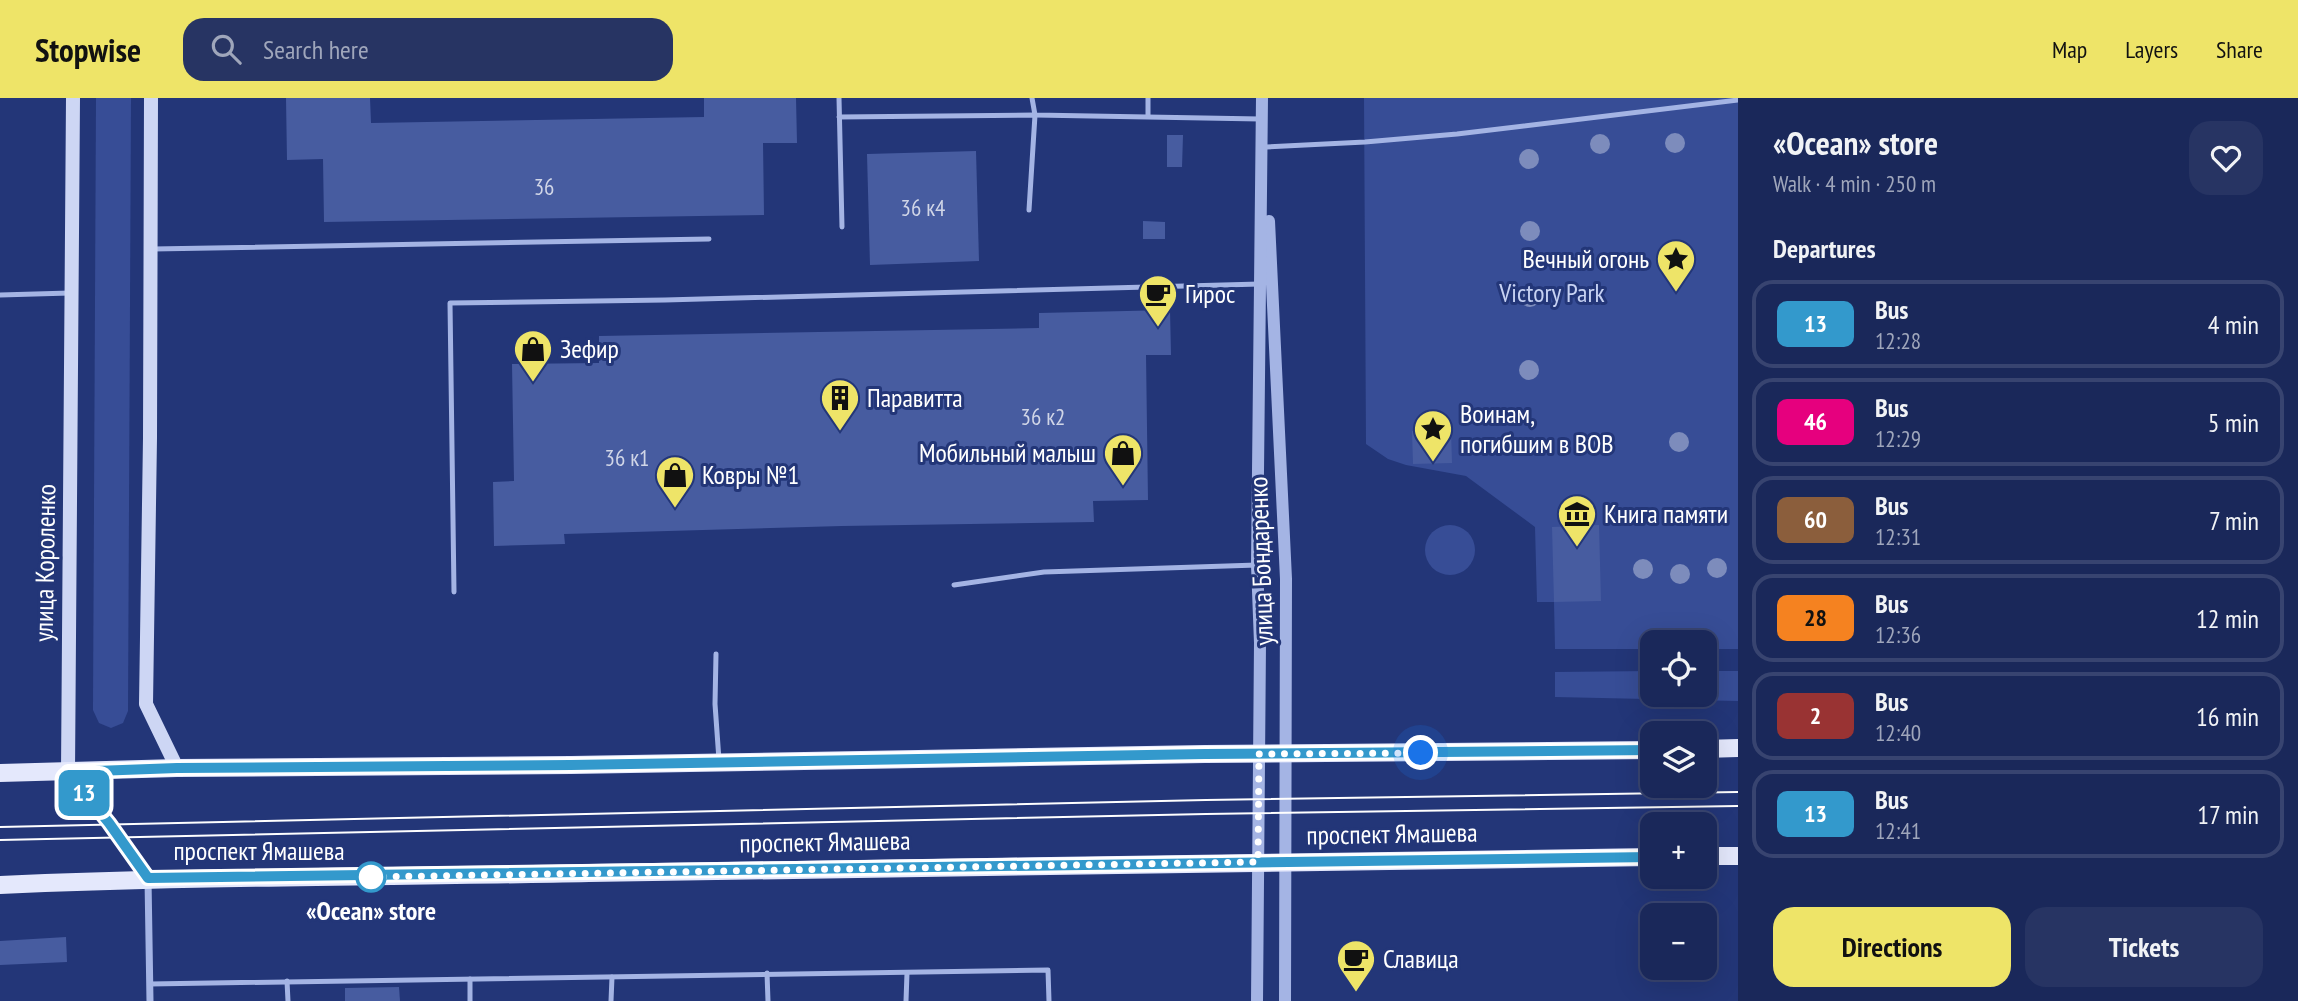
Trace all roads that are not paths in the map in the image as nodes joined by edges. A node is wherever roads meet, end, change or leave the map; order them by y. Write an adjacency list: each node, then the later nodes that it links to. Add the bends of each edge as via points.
1 (73, 98): 18 (main road, улица Короленко)
2 (151, 98): 16 (main road)
3 (839, 98): 10 (lane)
4 (1032, 98): 8 (lane)
5 (1148, 98): 9 (lane)
6 (1262, 98): 11 (street, улица Бондаренко)
7 (1738, 100): 12 (lane, via 1457,134)
8 (1035, 115): 9 (lane); 10 (lane); 13 (lane)
9 (1148, 116): 11 (lane)
10 (839, 117): 14 (lane)
11 (1262, 120): 12 (street, улица Бондаренко); 17 (street, улица Бондаренко)
12 (1266, 147): 28 (street, улица Бондаренко, via 1286,579)
13 (1029, 209)
14 (842, 227)
15 (709, 239): 16 (lane)
16 (150, 249): 30 (main road, via 146,704)
17 (1261, 284): 20 (street, улица Бондаренко); 22 (lane, via 450,303)
18 (72, 293): 19 (lane); 31 (main road, улица Короленко)
19 (0, 295)
20 (1257, 565): 21 (lane, via 1044,572); 27 (street, улица Бондаренко)
21 (954, 585)
22 (454, 592)
23 (716, 654): 29 (lane)
24 (1738, 748): 25 (main road)
25 (1717, 749)
26 (1640, 750): 28 (main road)
27 (1259, 754): 28 (main road); 29 (main road); 36 (street, улица Бондаренко)
28 (1287, 754): 37 (street, улица Бондаренко)
29 (719, 763): 30 (main road)
30 (177, 768): 31 (main road)
31 (68, 772): 32 (main road); 38 (main road)
32 (0, 773)
33 (1717, 856): 34 (main road)
34 (1738, 856)
35 (1640, 857): 37 (main road, проспект Ямашева)
36 (1258, 862): 37 (main road, проспект Ямашева); 38 (main road, проспект Ямашева); 53 (street, улица Бондаренко)
37 (1286, 862): 54 (street, улица Бондаренко)
38 (148, 878): 39 (main road, проспект Ямашева); 45 (street)
39 (0, 885)
40 (907, 972): 41 (lane); 51 (lane); 52 (lane, via 1048,970)
41 (767, 973): 42 (lane); 50 (lane)
42 (612, 977): 43 (lane); 49 (lane)
43 (470, 979): 44 (lane); 48 (lane)
44 (287, 981): 45 (lane); 47 (lane)
45 (150, 984): 46 (street)
46 (149, 1001)
47 (288, 1001)
48 (470, 1001)
49 (611, 1001)
50 (768, 1001)
51 (906, 1001)
52 (1049, 1001)
53 (1257, 1001)
54 (1286, 1001)

